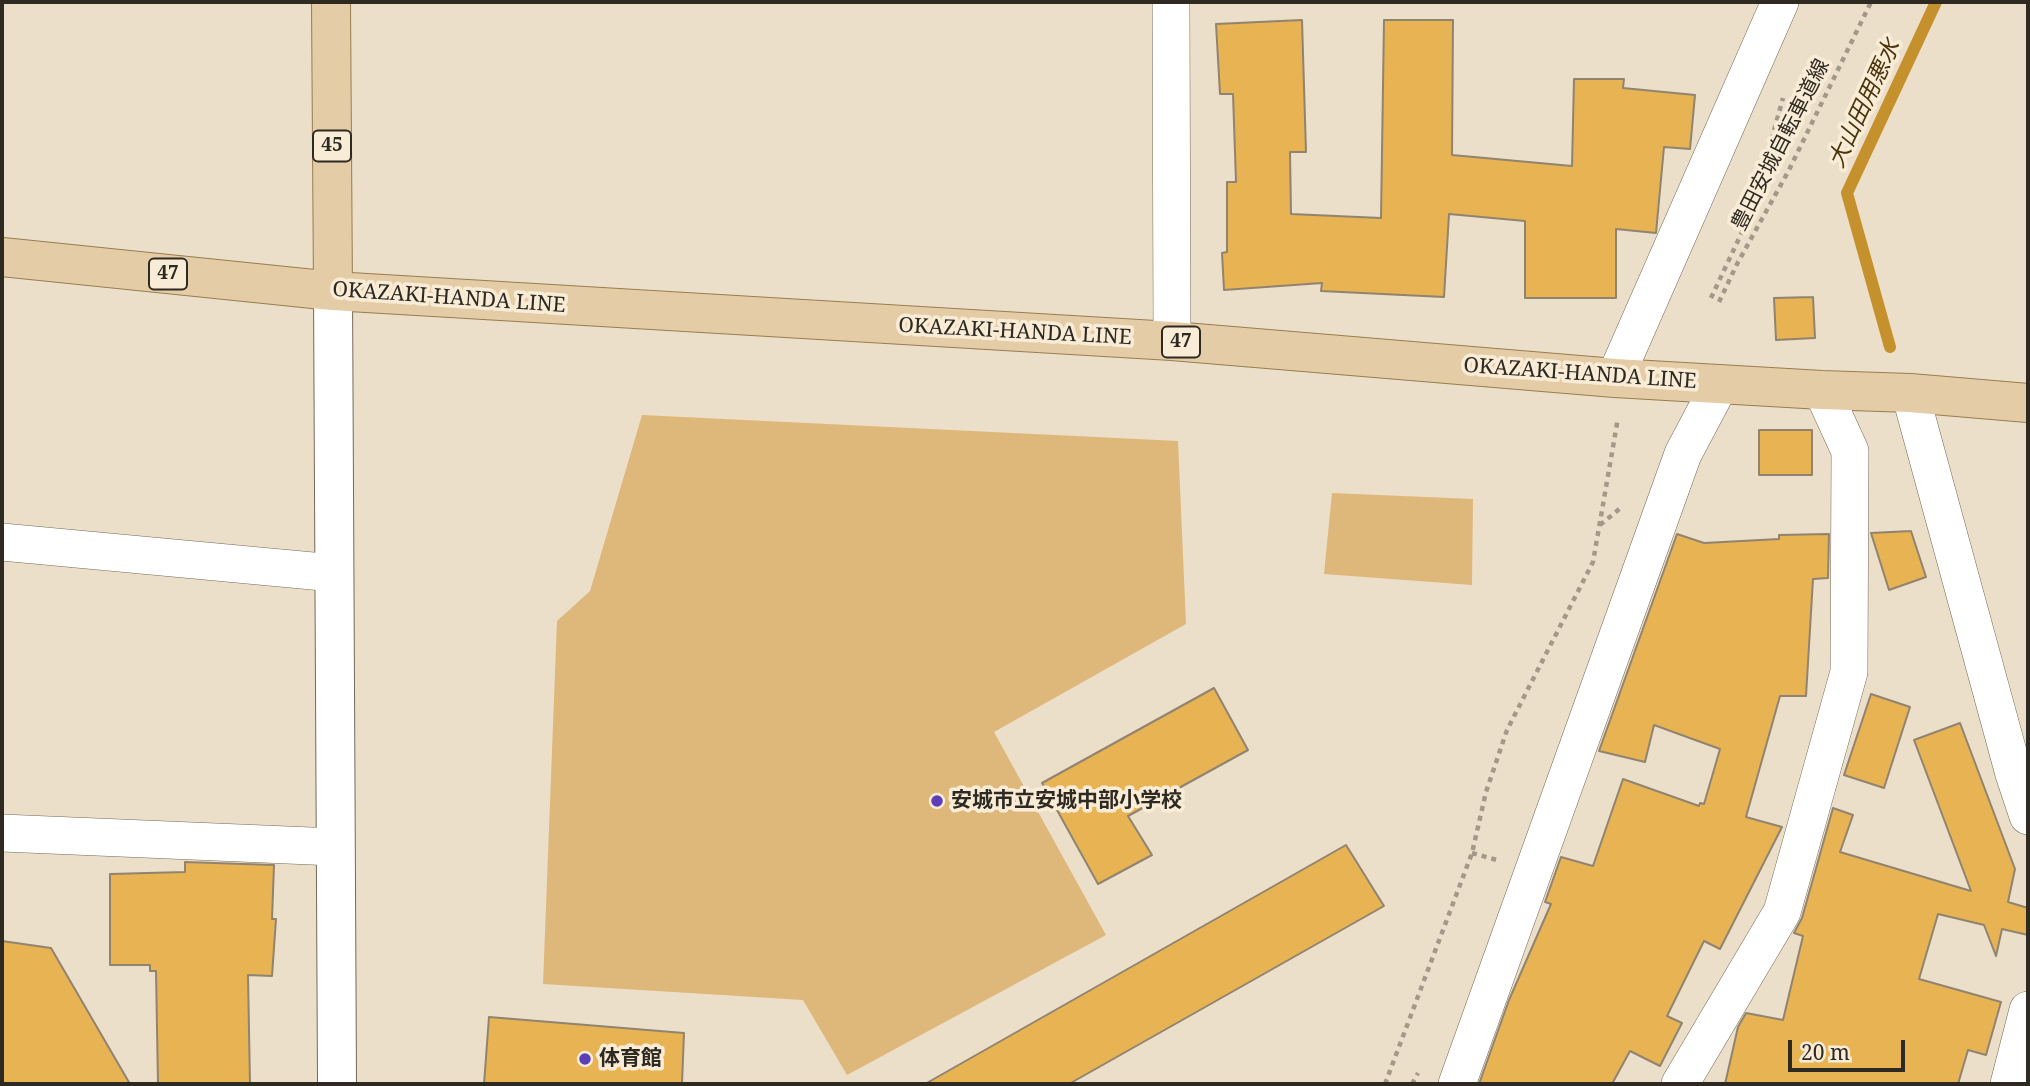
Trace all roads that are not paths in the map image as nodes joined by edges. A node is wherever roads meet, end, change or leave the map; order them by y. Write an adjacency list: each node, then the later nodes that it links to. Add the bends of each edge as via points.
1 (331, 2): 5 (main road, 45)
2 (1171, 2): 6 (street)
3 (1780, 2): 7 (street)
4 (2, 257): 5 (main road, OKAZAKI-HANDA LINE / 47)
5 (333, 291): 6 (main road, OKAZAKI-HANDA LINE / 47); 13 (street)
6 (1172, 341): 7 (main road, OKAZAKI-HANDA LINE / 47)
7 (1615, 378): 8 (main road, OKAZAKI-HANDA LINE / 47)
8 (1720, 384): 9 (main road, OKAZAKI-HANDA LINE / 47); 19 (street, via 1683,454)
9 (1822, 390): 10 (main road, OKAZAKI-HANDA LINE / 47); 20 (street, via 1850,451 1849,672 1782,912)
10 (1910, 393): 11 (main road, OKAZAKI-HANDA LINE / 47); 14 (street)
11 (2028, 403)
12 (2, 542): 13 (street)
13 (334, 573): 16 (street)
14 (2028, 816)
15 (2, 833): 16 (street)
16 (335, 847): 18 (street)
17 (2028, 1010): 21 (street)
18 (337, 1084)
19 (1457, 1084)
20 (1680, 1084)
21 (2009, 1084)

